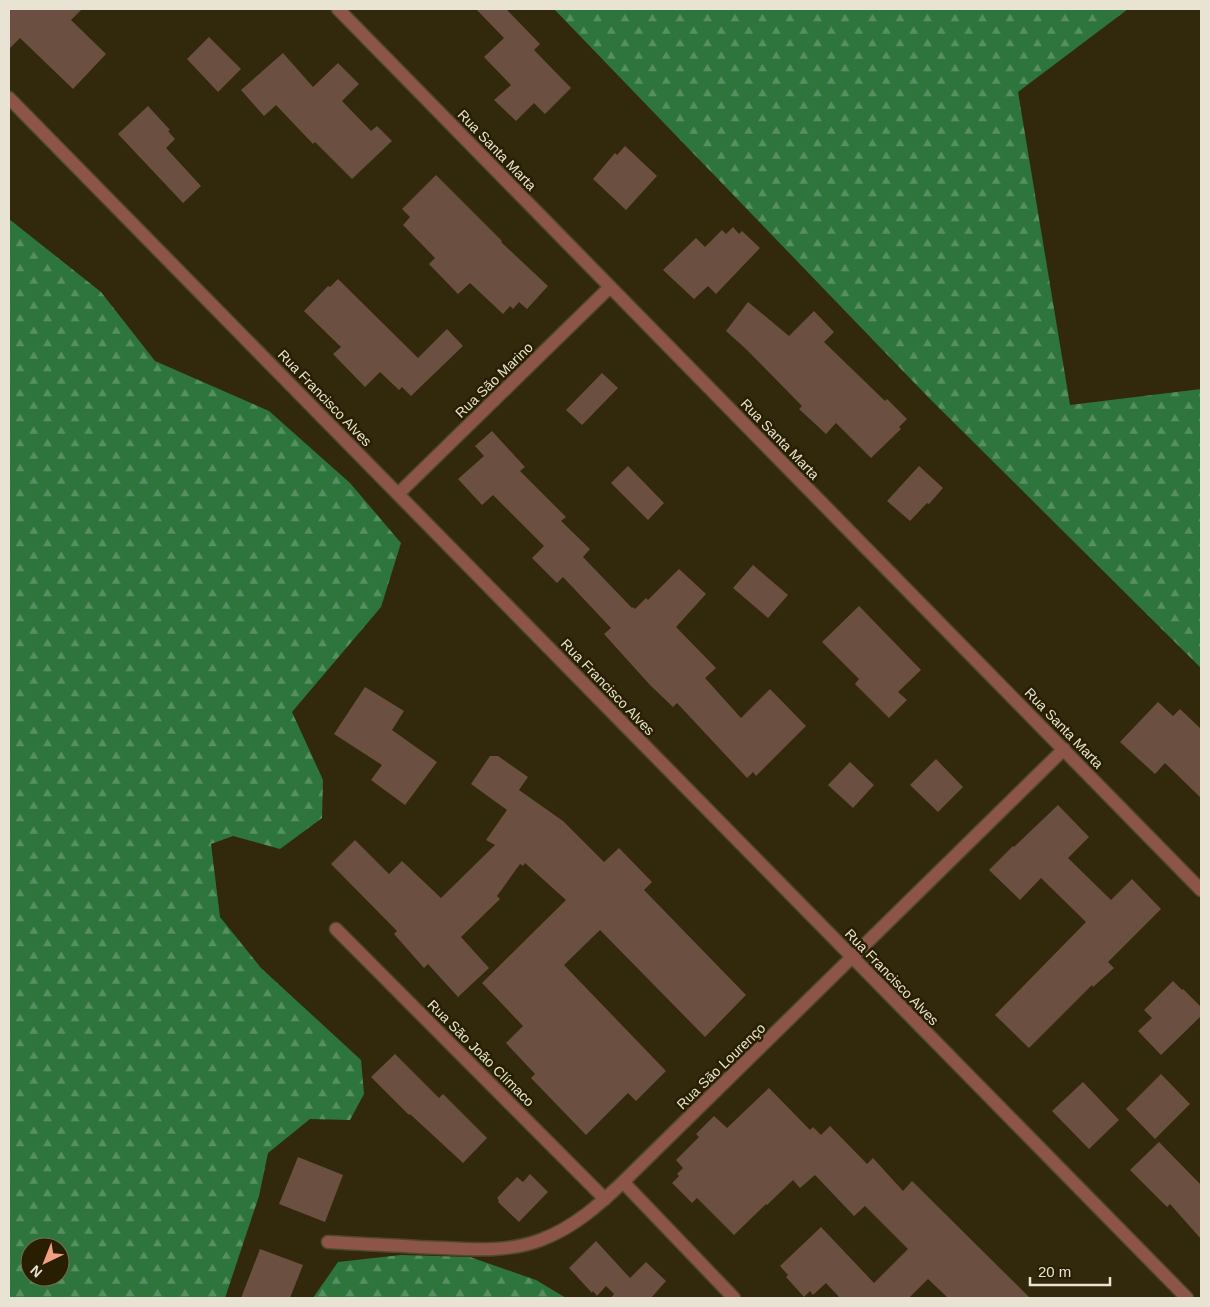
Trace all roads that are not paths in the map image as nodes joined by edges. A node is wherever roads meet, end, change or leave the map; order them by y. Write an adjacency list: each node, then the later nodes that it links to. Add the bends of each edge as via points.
1 (338, 9): 3 (street, Rua Santa Marta)
2 (9, 98): 4 (street, Rua Francisco Alves)
3 (610, 287): 4 (street, Rua São Marino); 5 (street, Rua Santa Marta)
4 (398, 494): 8 (street, Rua Francisco Alves)
5 (1064, 750): 6 (street, Rua Santa Marta); 8 (street, Rua São Lourenço)
6 (1201, 890)
7 (336, 929): 10 (street, Rua São João Clímaco)
8 (853, 958): 9 (street, Rua São Lourenço); 13 (street, Rua Francisco Alves)
9 (623, 1182): 10 (street, Rua São Lourenço); 12 (street)
10 (605, 1199): 11 (street, Rua São Lourenço, via 562,1231 520,1245 456,1250)
11 (328, 1242)
12 (734, 1298)
13 (1186, 1298)

